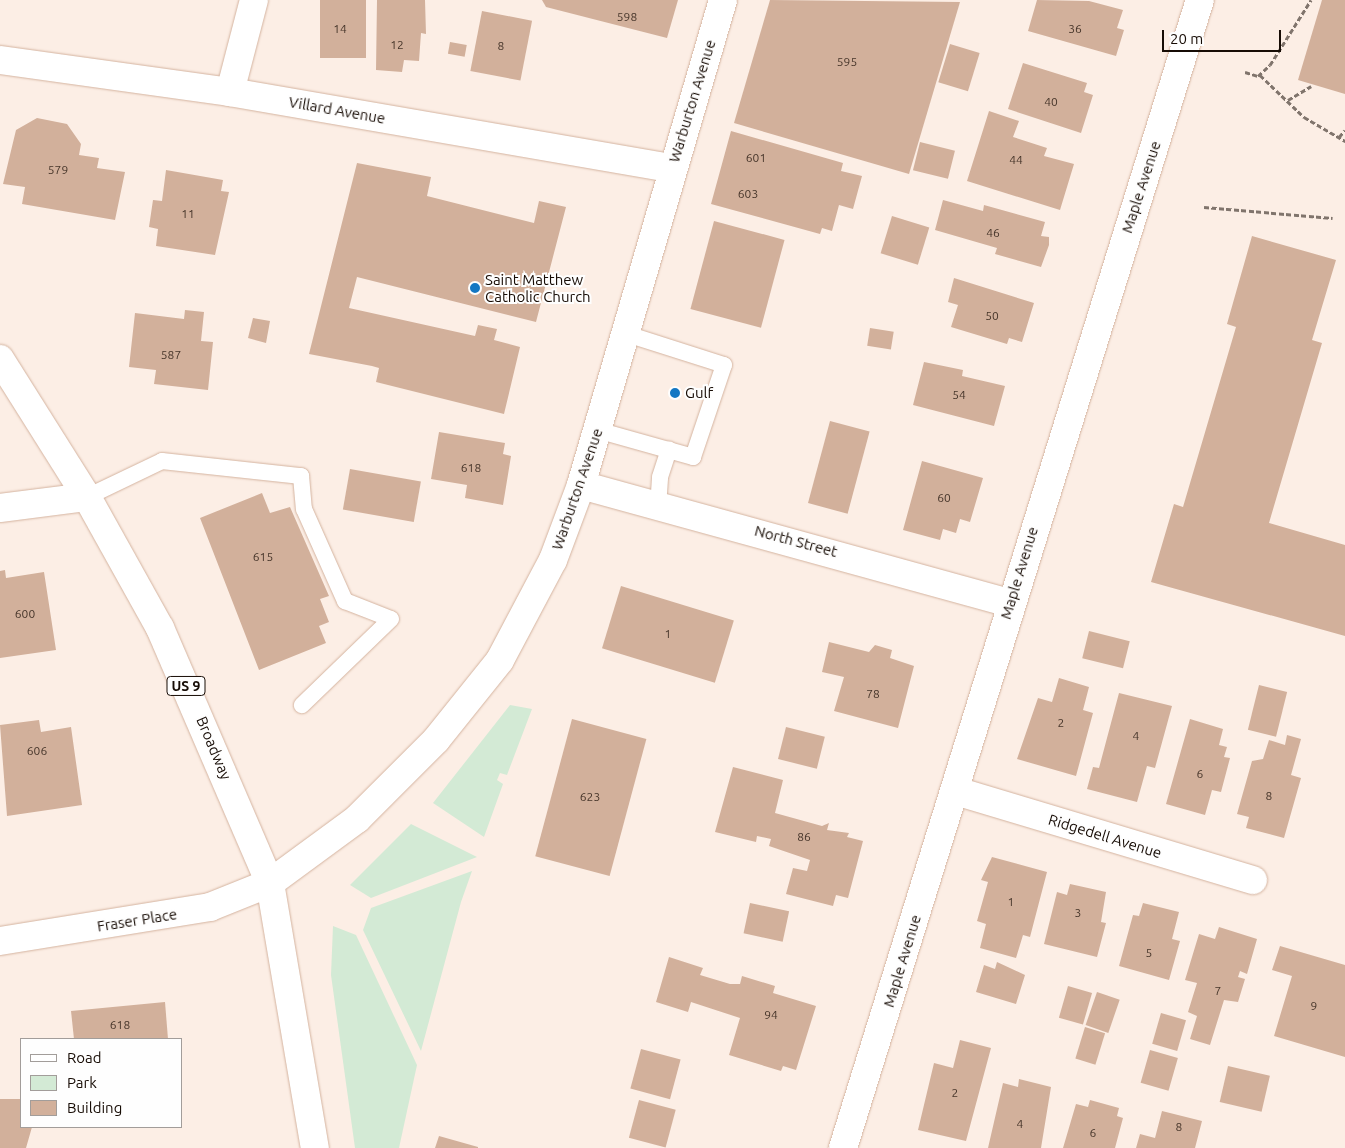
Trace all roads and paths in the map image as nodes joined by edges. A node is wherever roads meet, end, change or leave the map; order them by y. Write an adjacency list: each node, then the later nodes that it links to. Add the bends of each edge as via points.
1 (254, 0): 9 (street)
2 (723, 0): 14 (street, Warburton Avenue)
3 (1200, 0): 25 (street, Maple Avenue)
4 (1311, 0): 7 (path, via 1290,38)
5 (0, 60): 9 (street, Villard Avenue)
6 (1245, 72): 7 (path)
7 (1260, 75): 10 (path)
8 (1311, 86): 10 (path)
9 (230, 92): 14 (street, Villard Avenue)
10 (1288, 100): 12 (path, via 1304,116)
11 (1345, 130): 12 (path)
12 (1339, 137): 13 (path)
13 (1345, 141)
14 (672, 168): 17 (street, Warburton Avenue)
15 (1204, 207): 16 (path)
16 (1333, 218)
17 (624, 334): 19 (street, Warburton Avenue); 20 (lane, via 724,365 693,457)
18 (0, 359): 22 (street, Broadway / US 9)
19 (597, 430): 20 (lane); 21 (street, Warburton Avenue)
20 (669, 448): 23 (lane)
21 (581, 485): 23 (street, North Street); 29 (street, Warburton Avenue, via 535,593 500,660 470,699 357,819)
22 (87, 497): 24 (street); 26 (lane, via 162,461 301,476 304,509 344,601 391,619); 29 (street, Broadway / US 9, via 160,628)
23 (658, 507): 25 (street, North Street, via 764,532)
24 (0, 508)
25 (1009, 602): 27 (street, Maple Avenue)
26 (302, 706)
27 (956, 791): 28 (street, Ridgedell Avenue); 32 (street, Maple Avenue)
28 (1253, 880)
29 (270, 883): 30 (street, Fraser Place, via 210,907); 31 (street, Broadway / US 9)
30 (0, 941)
31 (315, 1148)
32 (844, 1148)

